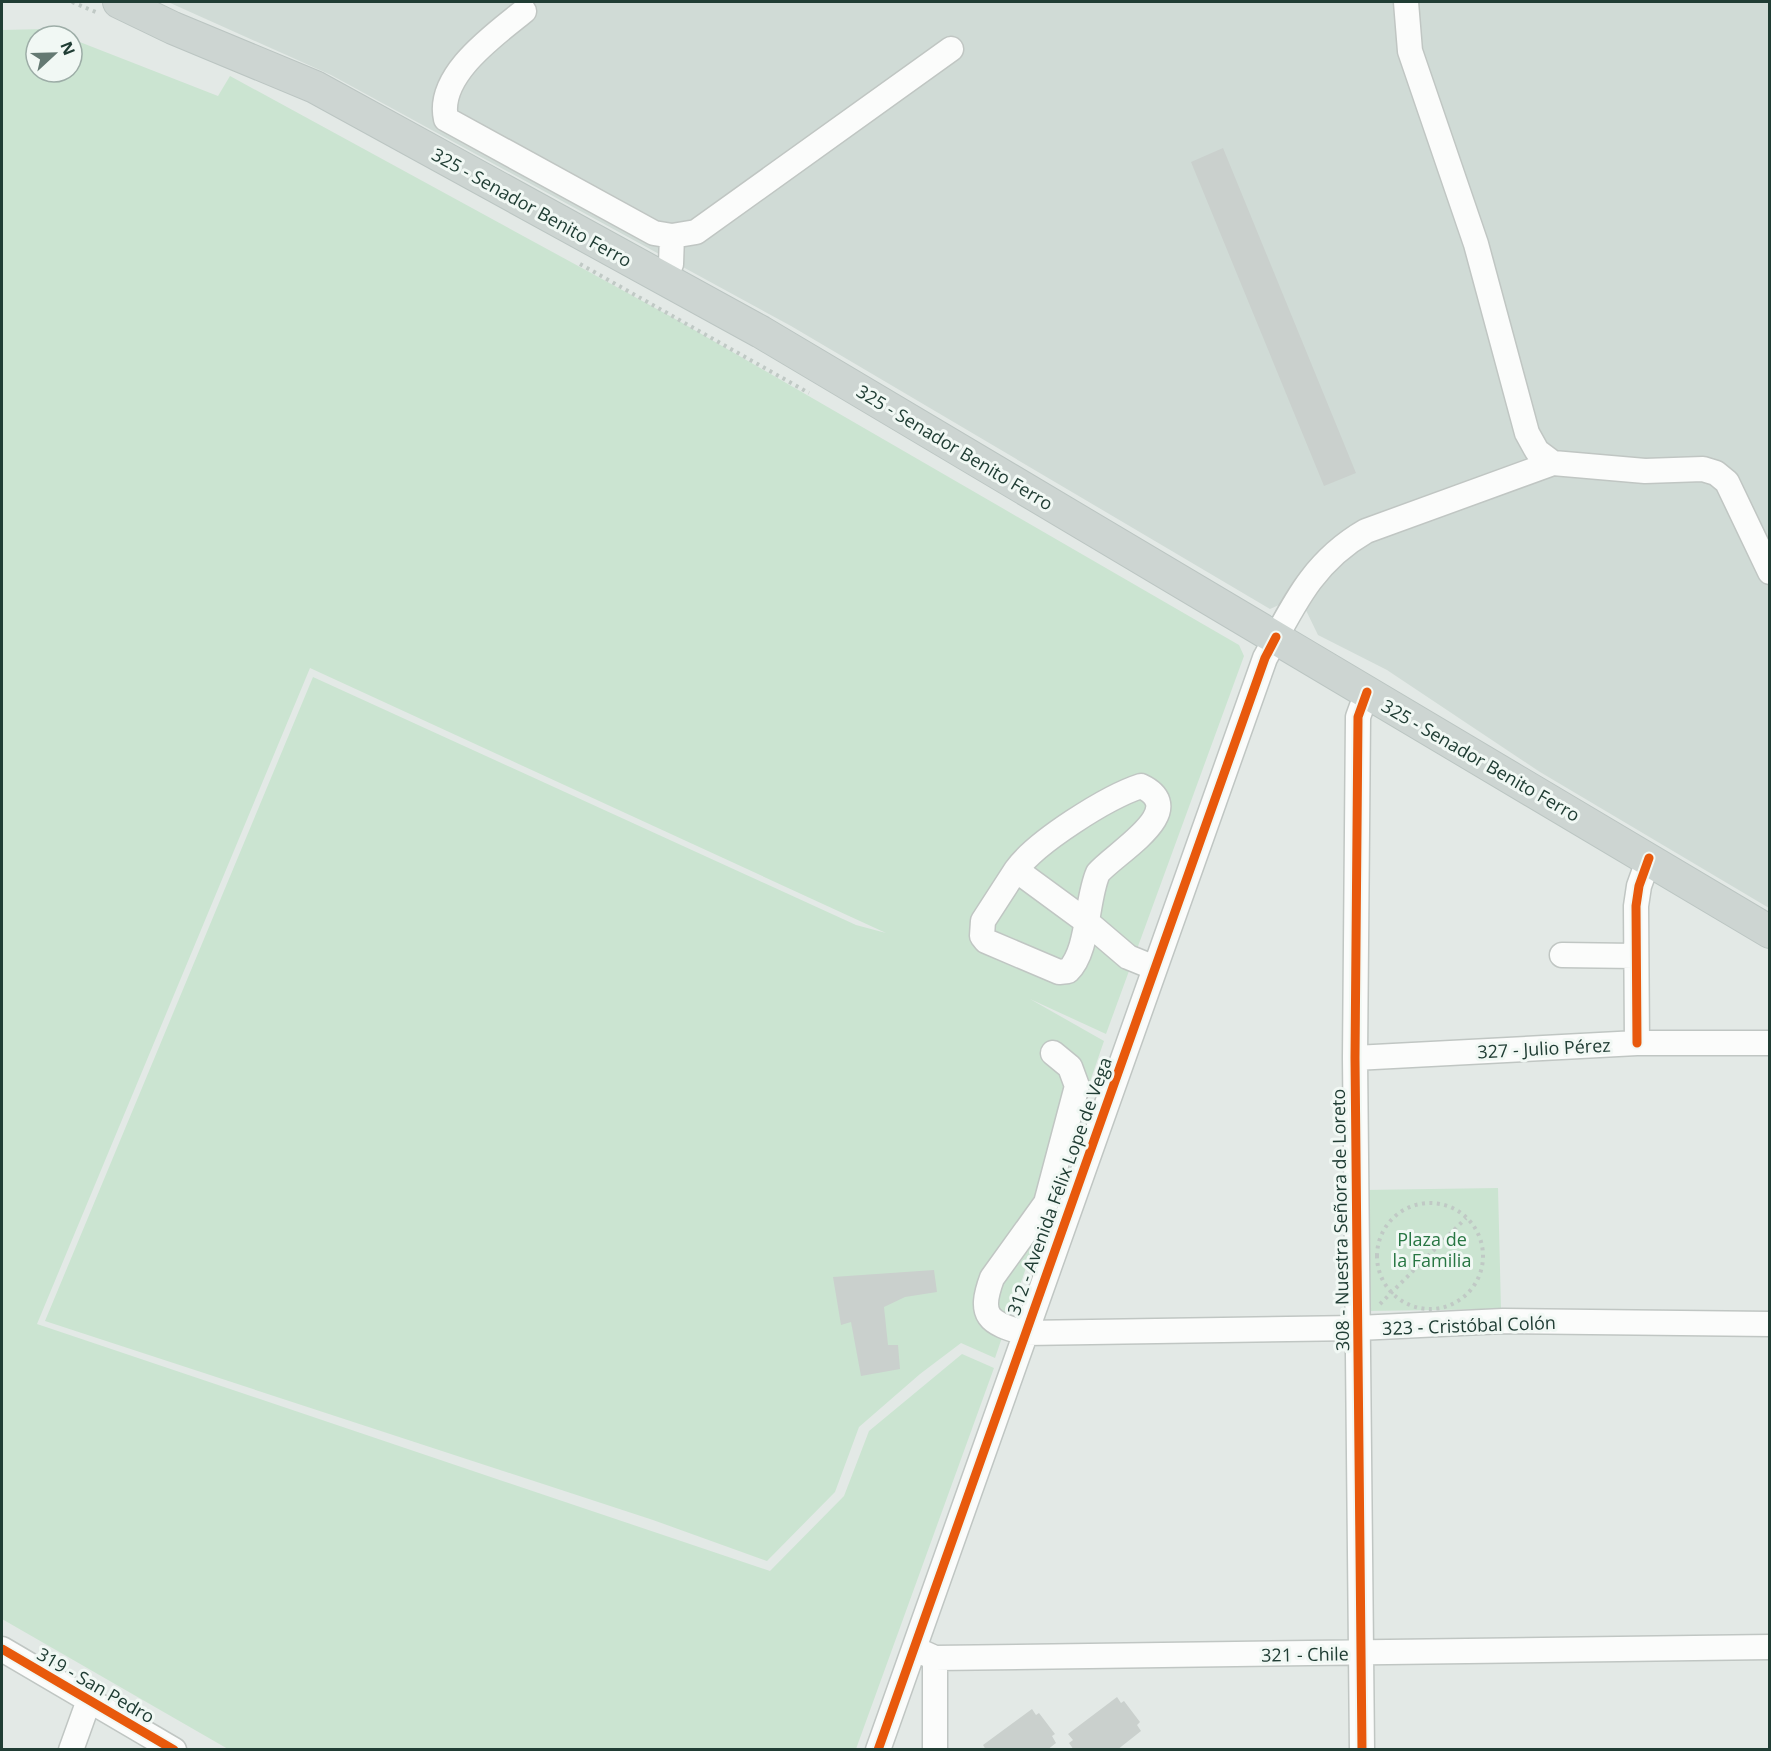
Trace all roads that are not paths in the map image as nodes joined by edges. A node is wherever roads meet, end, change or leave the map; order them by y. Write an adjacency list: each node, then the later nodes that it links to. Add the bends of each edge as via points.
1 (1406, 2): 7 (street, via 1410,51 1476,244 1527,433 1537,451)
2 (109, 8): 6 (main road, 325 - Senador Benito Ferro, via 173,28 315,87)
3 (524, 11): 5 (street, via 466,62 446,101 446,118 654,233)
4 (951, 49): 5 (street, via 696,232)
5 (672, 236): 6 (street, via 671,264)
6 (664, 279): 9 (main road, 325 - Senador Benito Ferro)
7 (1553, 464): 8 (street, via 1716,473 1727,482); 9 (street, 312 - Avenida Félix Lope de Vega, via 1366,531 1343,544 1313,577)
8 (1770, 572)
9 (1276, 637): 10 (main road, 325 - Senador Benito Ferro); 17 (street, 312 - Avenida Félix Lope de Vega, via 1264,658)
10 (1367, 692): 11 (main road, 325 - Senador Benito Ferro); 21 (street, 308 - Nuestra Señora de Loreto, via 1358,717)
11 (1649, 858): 14 (main road, 325 - Senador Benito Ferro); 16 (street, via 1638,886)
12 (1016, 870): 13 (street); 13 (street, via 983,921 982,936 987,941 1059,972 1068,971 1074,966); 13 (street, via 1038,845 1121,795 1141,786 1152,792 1159,801 1159,814 1098,873)
13 (1087, 922): 17 (street, via 1128,957)
14 (1770, 933)
15 (1562, 955): 16 (street)
16 (1635, 956): 18 (street)
17 (1155, 968): 24 (street, 312 - Avenida Félix Lope de Vega)
18 (1637, 1043): 19 (street, 327 - Julio Pérez); 21 (street, 327 - Julio Pérez)
19 (1770, 1043)
20 (1053, 1053): 24 (street, via 1070,1067 1077,1086 1049,1193 1038,1217 992,1278 985,1308 990,1320)
21 (1355, 1058): 23 (street, 308 - Nuestra Señora de Loreto)
22 (1770, 1324): 23 (street, 323 - Cristóbal Colón, via 1503,1321)
23 (1359, 1328): 24 (street, 323 - Cristóbal Colón); 27 (street, 308 - Nuestra Señora de Loreto)
24 (1024, 1333): 28 (street, 312 - Avenida Félix Lope de Vega)
25 (1770, 1647): 27 (street, 321 - Chile)
26 (2, 1649): 29 (street, 319 - San Pedro)
27 (1361, 1653): 28 (street, 321 - Chile); 34 (street, 308 - Nuestra Señora de Loreto)
28 (925, 1654): 32 (street, 312 - Avenida Félix Lope de Vega); 33 (street)
29 (89, 1700): 30 (street); 31 (street, 319 - San Pedro)
30 (71, 1749)
31 (174, 1749)
32 (878, 1749)
33 (936, 1749)
34 (1362, 1749)

